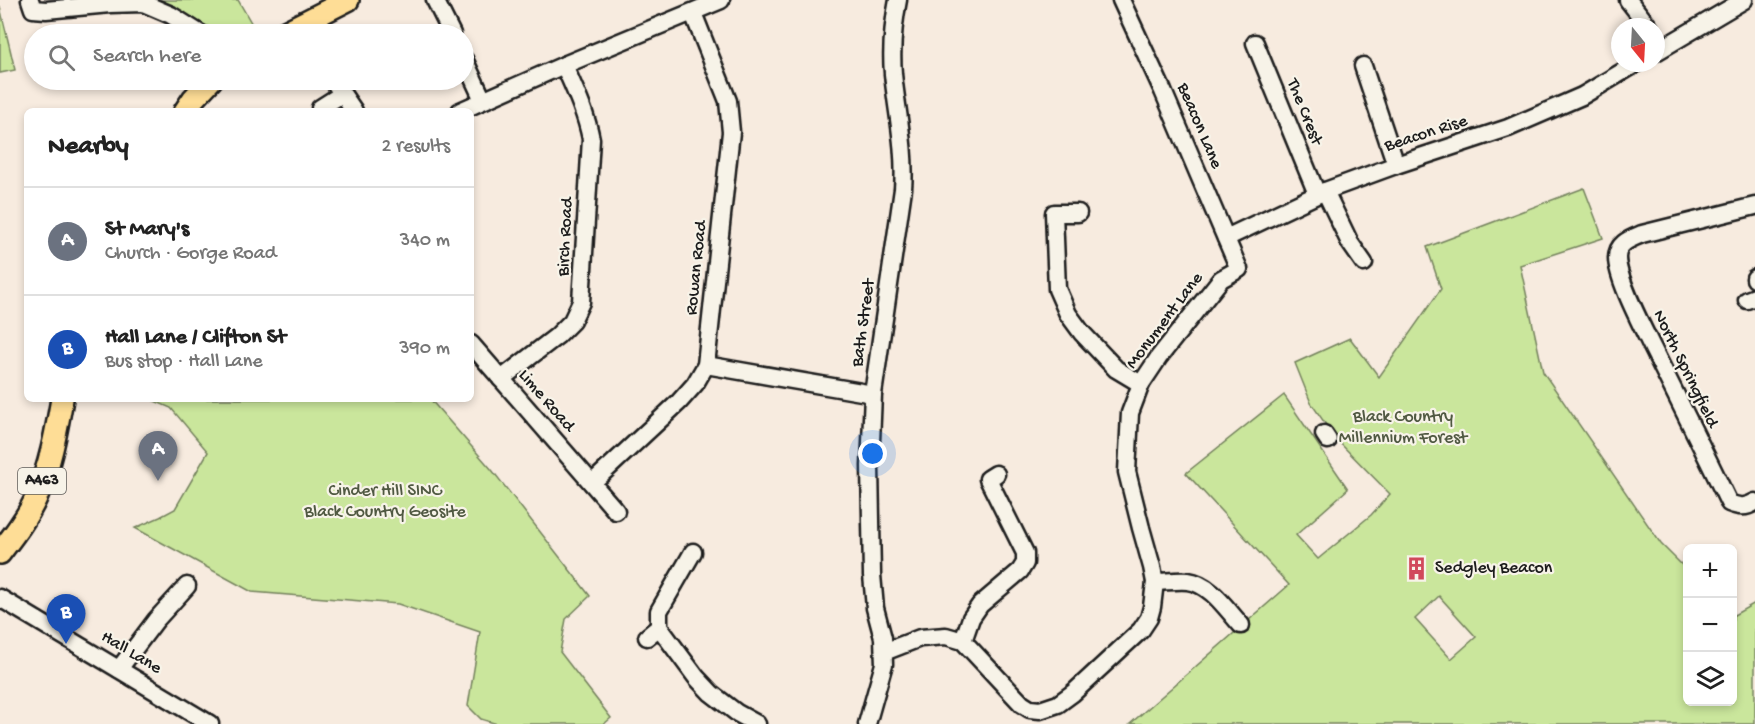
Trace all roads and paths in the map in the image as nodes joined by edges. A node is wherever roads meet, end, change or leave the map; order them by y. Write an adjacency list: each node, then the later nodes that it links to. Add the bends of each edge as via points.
1 (30, 0): 11 (street, via 33,9 45,10 143,3)
2 (348, 0): 12 (main road)
3 (435, 0): 13 (street)
4 (721, 0): 9 (street)
5 (898, 0): 39 (street, Bath Street, via 893,72 905,164)
6 (1121, 0): 32 (street, Beacon Lane)
7 (1628, 0): 10 (street)
8 (1744, 0): 14 (street)
9 (693, 13): 16 (street); 36 (street, Rowan Road, via 728,101 731,132)
10 (1642, 18)
11 (185, 24)
12 (306, 24)
13 (447, 24)
14 (1665, 42)
15 (1255, 43): 29 (street, The Crest)
16 (564, 65): 23 (street); 37 (street, Birch Road, via 591,140 581,303 572,321 557,336)
17 (1363, 66): 28 (street)
18 (1622, 72): 28 (street, Beacon Rise, via 1582,96 1508,128)
19 (474, 81): 23 (street)
20 (201, 90): 24 (main road)
21 (335, 90): 25 (street)
22 (340, 90): 26 (street)
23 (483, 100): 27 (street)
24 (187, 108)
25 (320, 108)
26 (352, 108)
27 (466, 108)
28 (1396, 165): 29 (street, Beacon Rise)
29 (1321, 193): 32 (street, Beacon Rise); 33 (street, The Crest)
30 (1755, 206): 43 (street, North Springfield, via 1642,234 1625,242 1617,259 1633,305 1729,503 1748,506)
31 (1078, 213): 38 (street, via 1054,213 1057,289 1082,333 1116,369)
32 (1226, 238): 34 (street, Beacon Lane)
33 (1364, 263)
34 (1239, 269): 38 (street, Monument Lane, via 1221,279)
35 (474, 348): 37 (street, Lime Road)
36 (706, 365): 39 (street); 42 (street, via 679,402)
37 (501, 379): 42 (street, Lime Road)
38 (1141, 384): 47 (street, Monument Lane, via 1130,413 1127,472)
39 (873, 394): 52 (street, Bath Street, via 872,575)
40 (61, 402): 45 (main road, A463, via 51,457 35,499)
41 (996, 474): 51 (street, via 988,479 1025,553 1025,563 980,605)
42 (592, 483): 44 (street, Lime Road)
43 (1755, 502)
44 (616, 511)
45 (0, 553)
46 (693, 562): 55 (street, via 659,611 653,632 711,693)
47 (1155, 582): 50 (street, via 1189,581 1202,586); 51 (street, Monument Lane, via 1149,618 1141,630 1072,693 1051,707 1030,709 1022,704)
48 (187, 586): 53 (street)
49 (0, 598): 53 (street, Hall Lane)
50 (1241, 625)
51 (963, 640): 52 (street, via 946,636 920,638)
52 (884, 652): 56 (street)
53 (119, 669): 54 (street, Hall Lane)
54 (210, 724)
55 (757, 724)
56 (867, 724)

